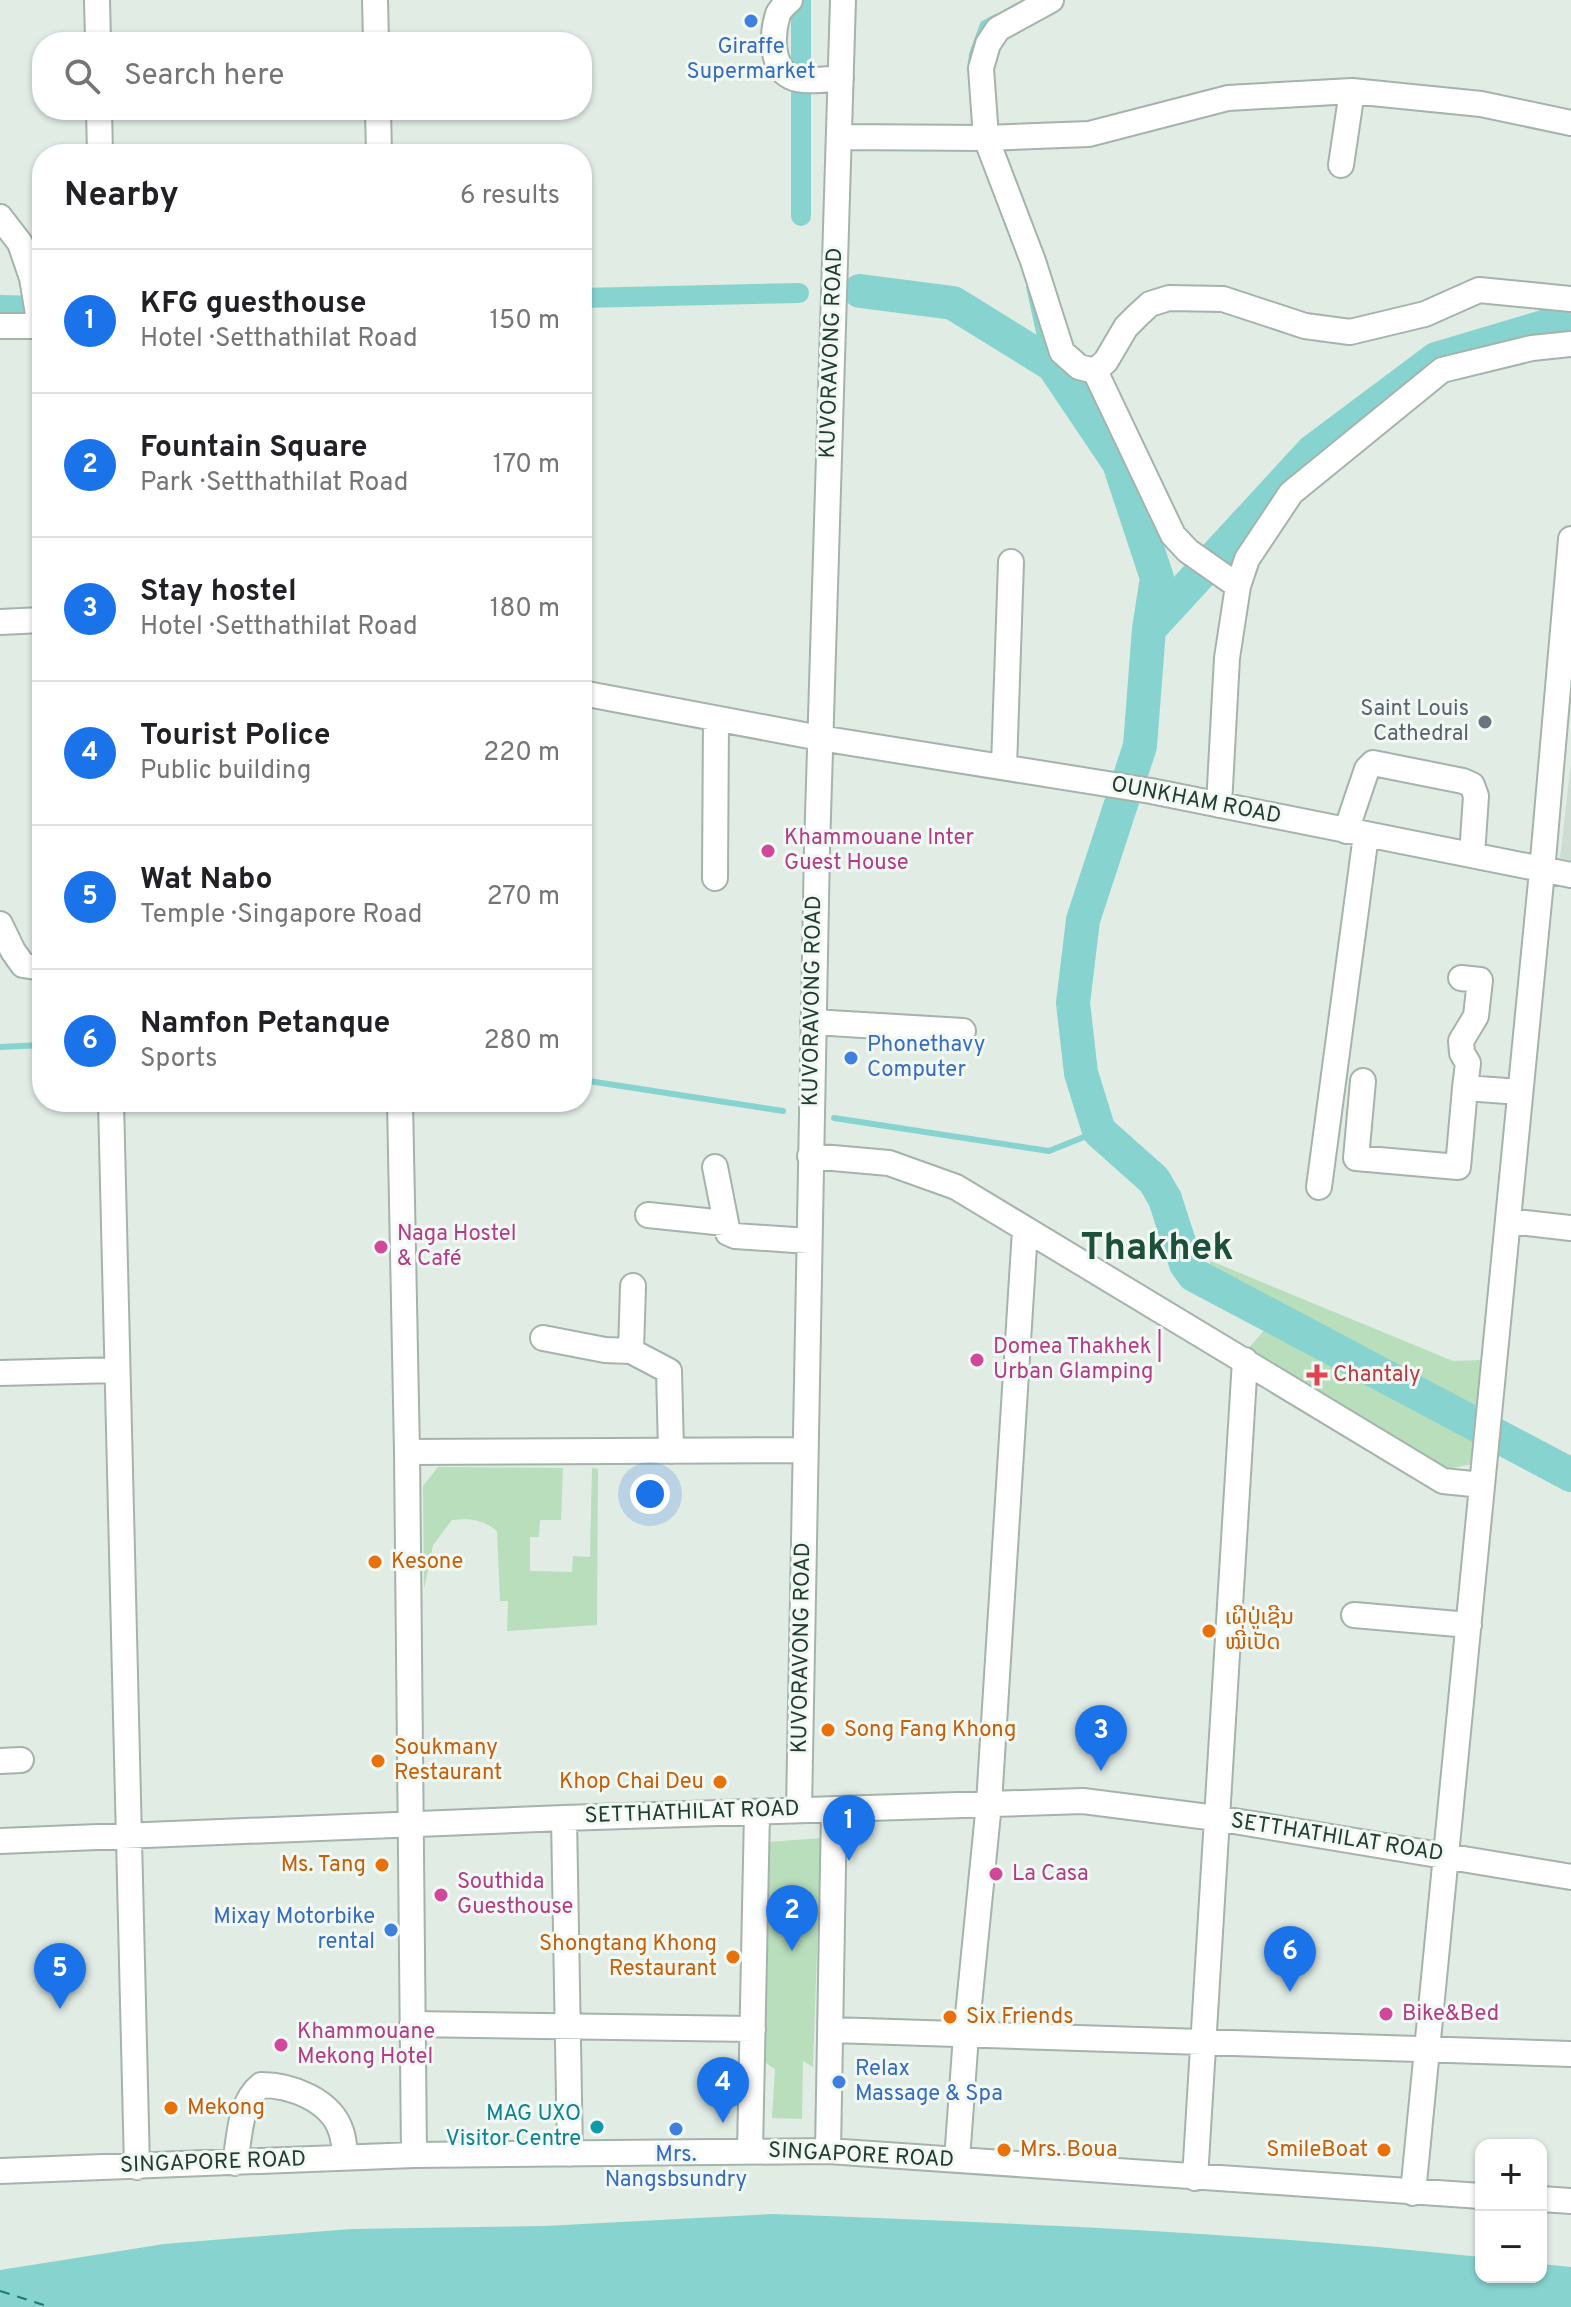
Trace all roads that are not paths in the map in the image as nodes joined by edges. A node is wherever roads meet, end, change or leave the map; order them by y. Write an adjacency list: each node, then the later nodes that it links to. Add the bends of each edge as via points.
1 (97, 0): 6 (street)
2 (375, 0): 7 (street)
3 (790, 0): 8 (street, via 779,11 774,51 780,69 793,79)
4 (842, 0): 8 (street, KUVORAVONG ROAD)
5 (1051, 0): 14 (street, via 998,29 988,44 981,68)
6 (98, 32)
7 (376, 32)
8 (838, 79): 13 (street, KUVORAVONG ROAD)
9 (1352, 91): 12 (street, via 1481,104); 14 (street, via 1228,98 1089,134); 17 (street)
10 (99, 120): 15 (street)
11 (378, 120): 16 (street)
12 (1571, 123)
13 (840, 137): 14 (street); 32 (street, KUVORAVONG ROAD)
14 (978, 138): 24 (street, via 1033,261 1062,352 1079,367)
15 (100, 144)
16 (379, 144)
17 (1341, 165)
18 (0, 217): 19 (street, via 20,243)
19 (32, 286)
20 (1571, 299): 24 (street, via 1479,290 1425,314 1350,332 1305,326 1223,299 1169,298 1138,315)
21 (32, 314): 22 (street)
22 (0, 326)
23 (1571, 344): 27 (street, via 1442,370 1291,493 1247,559)
24 (1095, 371): 27 (street, via 1173,535)
25 (1571, 539): 37 (street)
26 (1011, 562): 33 (street)
27 (1238, 586): 34 (street, via 1227,658)
28 (32, 620): 29 (street)
29 (0, 622)
30 (592, 695): 31 (street, OUNKHAM ROAD)
31 (716, 719): 32 (street, OUNKHAM ROAD); 39 (street)
32 (820, 738): 33 (street, OUNKHAM ROAD); 43 (street, KUVORAVONG ROAD)
33 (1004, 767): 34 (street, OUNKHAM ROAD)
34 (1219, 805): 35 (street, OUNKHAM ROAD)
35 (1356, 833): 36 (street, OUNKHAM ROAD); 36 (street, via 1367,769 1373,763 1472,785); 52 (street)
36 (1472, 855): 37 (street, OUNKHAM ROAD)
37 (1542, 871): 38 (street, OUNKHAM ROAD); 47 (street)
38 (1571, 875)
39 (715, 878)
40 (0, 924): 41 (street, via 23,965)
41 (32, 966)
42 (1461, 978): 46 (street, via 1480,980 1476,1016 1461,1041 1468,1063)
43 (813, 1022): 44 (street); 50 (street, KUVORAVONG ROAD)
44 (963, 1031)
45 (1363, 1081): 46 (street, via 1356,1158 1458,1167)
46 (1465, 1088): 47 (street)
47 (1520, 1092): 54 (street)
48 (111, 1112): 63 (street)
49 (400, 1112): 67 (street)
50 (810, 1156): 57 (street, via 889,1163 956,1187); 58 (street, KUVORAVONG ROAD)
51 (715, 1167): 55 (street)
52 (1319, 1187)
53 (648, 1215): 55 (street)
54 (1508, 1221): 56 (street); 68 (street)
55 (725, 1223): 58 (street, via 735,1236)
56 (1571, 1228)
57 (1025, 1230): 62 (street); 71 (street)
58 (809, 1241): 65 (street, KUVORAVONG ROAD)
59 (633, 1286): 61 (street)
60 (543, 1338): 61 (street)
61 (631, 1351): 66 (street, via 669,1371)
62 (1245, 1360): 68 (street, via 1443,1481); 76 (street)
63 (116, 1370): 64 (street); 78 (street)
64 (0, 1373)
65 (805, 1450): 66 (street); 72 (street, KUVORAVONG ROAD)
66 (671, 1451): 67 (street)
67 (407, 1452): 77 (street)
68 (1483, 1478): 70 (street)
69 (1354, 1615): 70 (street)
70 (1469, 1625): 80 (street)
71 (989, 1803): 73 (street, SETTHATHILAT ROAD); 76 (street, SETTHATHILAT ROAD, via 1083,1801); 86 (street)
72 (799, 1809): 73 (street, SETTHATHILAT ROAD); 74 (street, SETTHATHILAT ROAD)
73 (834, 1809): 85 (street)
74 (757, 1812): 75 (street, SETTHATHILAT ROAD); 84 (street)
75 (564, 1818): 77 (street, SETTHATHILAT ROAD); 83 (street)
76 (1216, 1818): 80 (street, SETTHATHILAT ROAD); 87 (street)
77 (410, 1824): 78 (street, SETTHATHILAT ROAD); 82 (street)
78 (127, 1835): 79 (street, SETTHATHILAT ROAD); 97 (street)
79 (0, 1841)
80 (1445, 1856): 81 (street, SETTHATHILAT ROAD); 88 (street)
81 (1571, 1877)
82 (412, 2024): 83 (street); 93 (street)
83 (568, 2026): 84 (street); 92 (street)
84 (753, 2029): 90 (street)
85 (832, 2030): 86 (street); 91 (street)
86 (966, 2035): 87 (street); 95 (street)
87 (1204, 2043): 88 (street); 99 (street)
88 (1427, 2050): 89 (street); 100 (street)
89 (1571, 2054)
90 (750, 2151): 91 (street, SINGAPORE ROAD); 92 (street, SINGAPORE ROAD)
91 (828, 2151): 95 (street, SINGAPORE ROAD)
92 (570, 2154): 93 (street, SINGAPORE ROAD)
93 (414, 2155): 94 (street, SINGAPORE ROAD)
94 (346, 2157): 96 (street, SINGAPORE ROAD); 96 (street, via 341,2131 322,2104 286,2088 261,2085 249,2095)
95 (957, 2160): 99 (street, SINGAPORE ROAD)
96 (235, 2163): 97 (street, SINGAPORE ROAD)
97 (137, 2167): 98 (street, SINGAPORE ROAD)
98 (0, 2171)
99 (1195, 2178): 100 (street, SINGAPORE ROAD)
100 (1413, 2193): 101 (street, SINGAPORE ROAD)
101 (1475, 2196)
102 (1547, 2199): 103 (street)
103 (1571, 2201)

